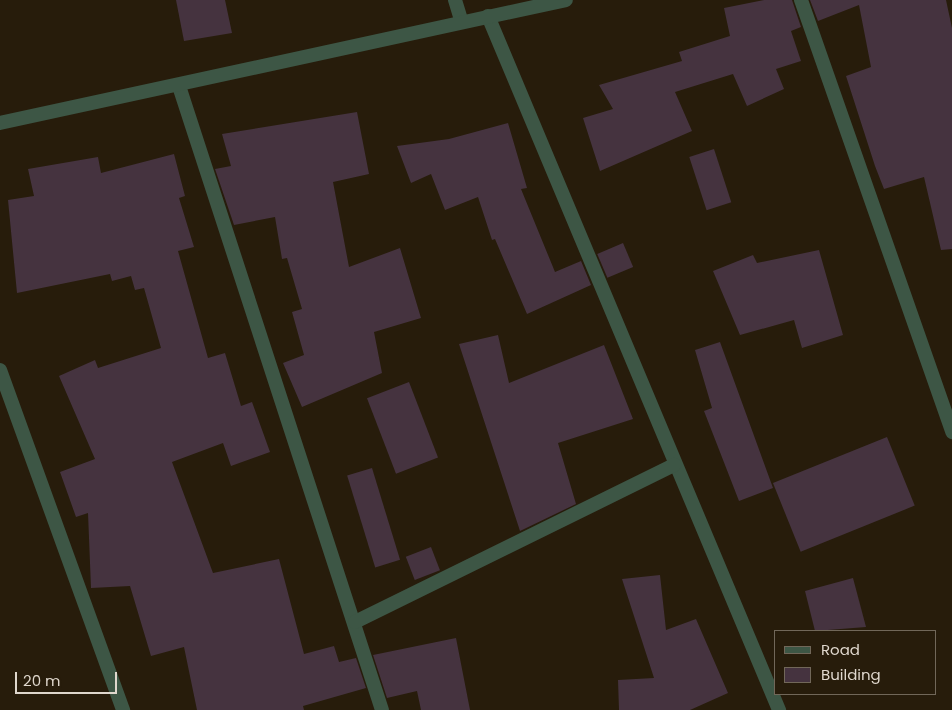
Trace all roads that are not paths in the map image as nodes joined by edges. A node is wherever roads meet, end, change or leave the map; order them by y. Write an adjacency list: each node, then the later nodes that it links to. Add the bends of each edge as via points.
1 (454, 0): 5 (street)
2 (566, 0): 4 (street)
3 (801, 0): 9 (street)
4 (488, 16): 5 (street); 10 (street)
5 (461, 20): 6 (street)
6 (179, 86): 7 (street); 11 (street)
7 (0, 123)
8 (0, 370): 12 (street)
9 (952, 432)
10 (674, 465): 11 (street); 14 (street)
11 (355, 622): 13 (street)
12 (122, 710)
13 (382, 710)
14 (779, 710)

